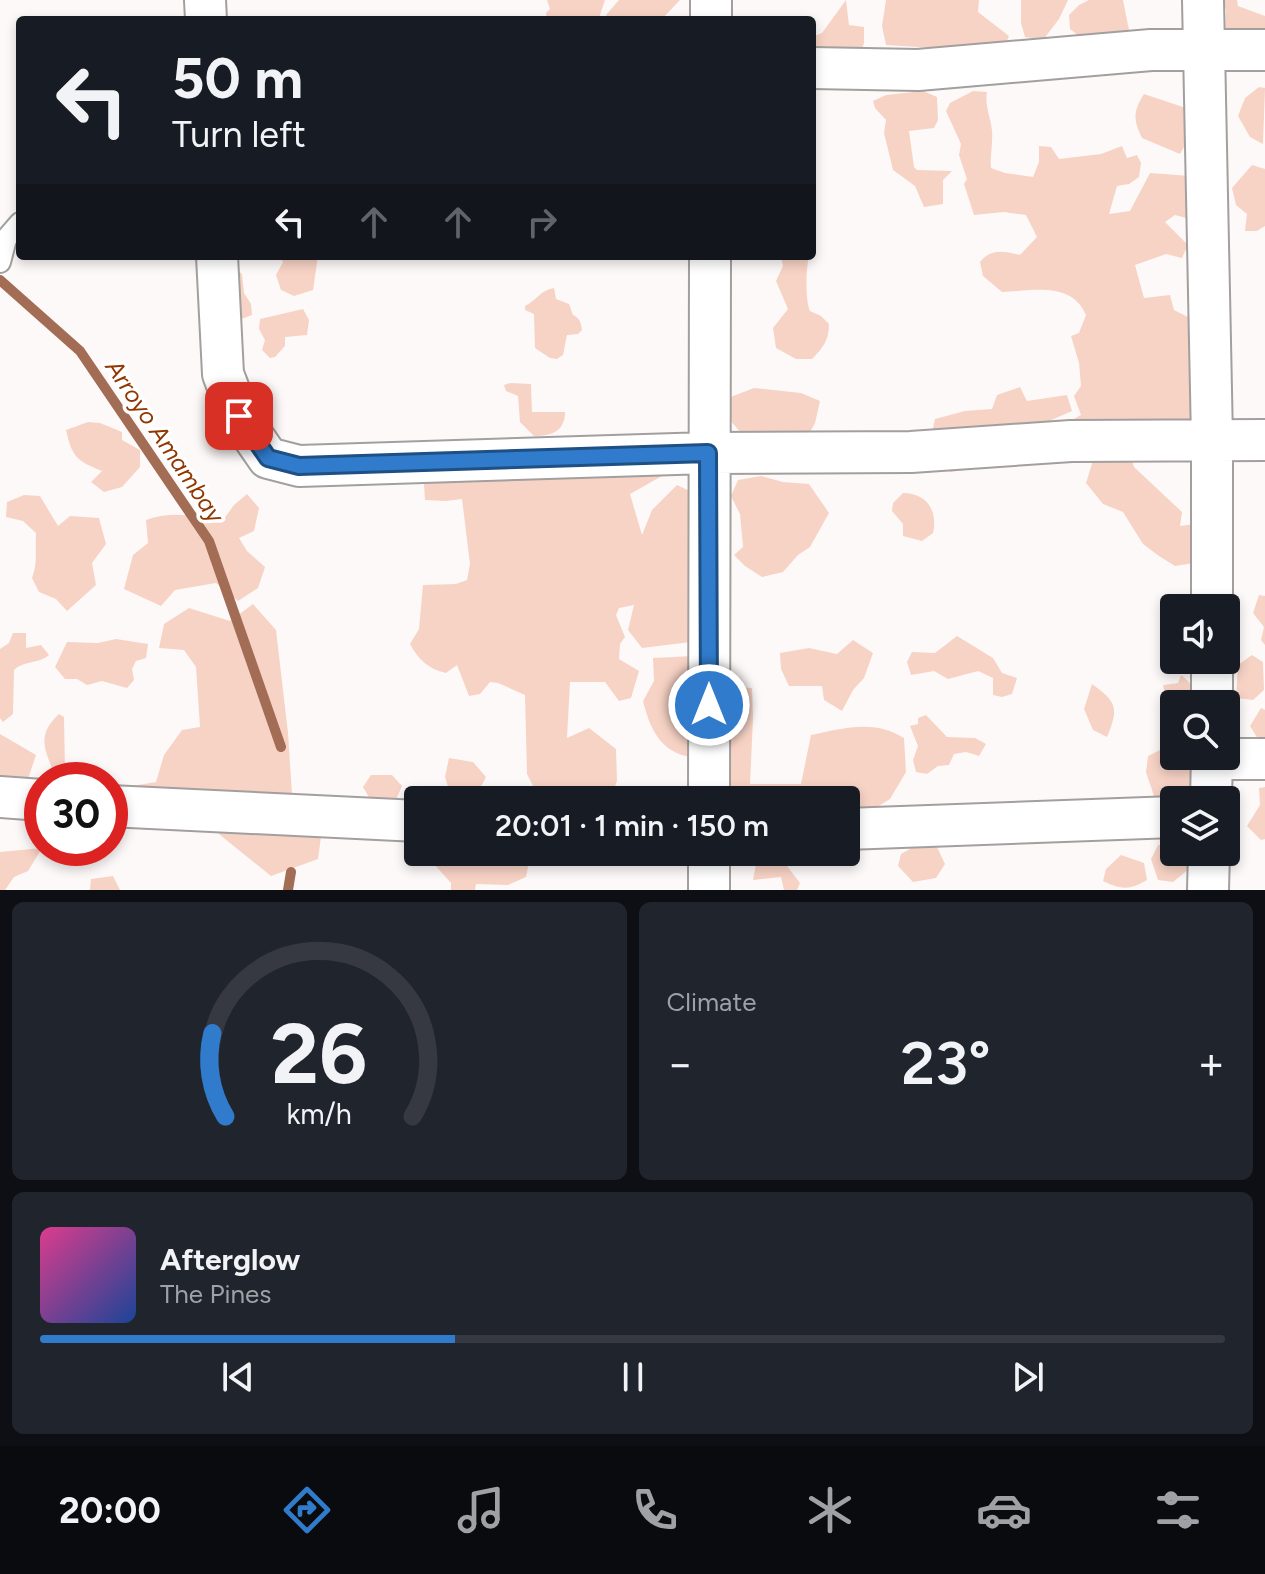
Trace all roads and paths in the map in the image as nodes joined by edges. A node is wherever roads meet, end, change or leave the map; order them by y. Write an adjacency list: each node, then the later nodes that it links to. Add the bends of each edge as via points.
1 (1203, 0): 3 (street)
2 (1265, 50): 3 (street)
3 (1204, 51): 4 (street, via 1151,50 918,70); 9 (street)
4 (816, 68)
5 (16, 228): 8 (lane, via 6,239)
6 (217, 260): 11 (street, via 223,374 239,416 268,458 299,466)
7 (710, 260): 11 (street)
8 (0, 262)
9 (1212, 439): 10 (street); 11 (street, via 1071,441 911,452); 12 (street)
10 (1265, 440)
11 (708, 453): 15 (street)
12 (1212, 594)
13 (1240, 759): 14 (street)
14 (1265, 759)
15 (709, 786)
16 (0, 797): 17 (street)
17 (24, 799)
18 (128, 807): 20 (street)
19 (1160, 818): 21 (street)
20 (404, 820)
21 (860, 828)
22 (709, 866): 24 (street)
23 (1209, 866): 25 (street)
24 (709, 890)
25 (1208, 890)

